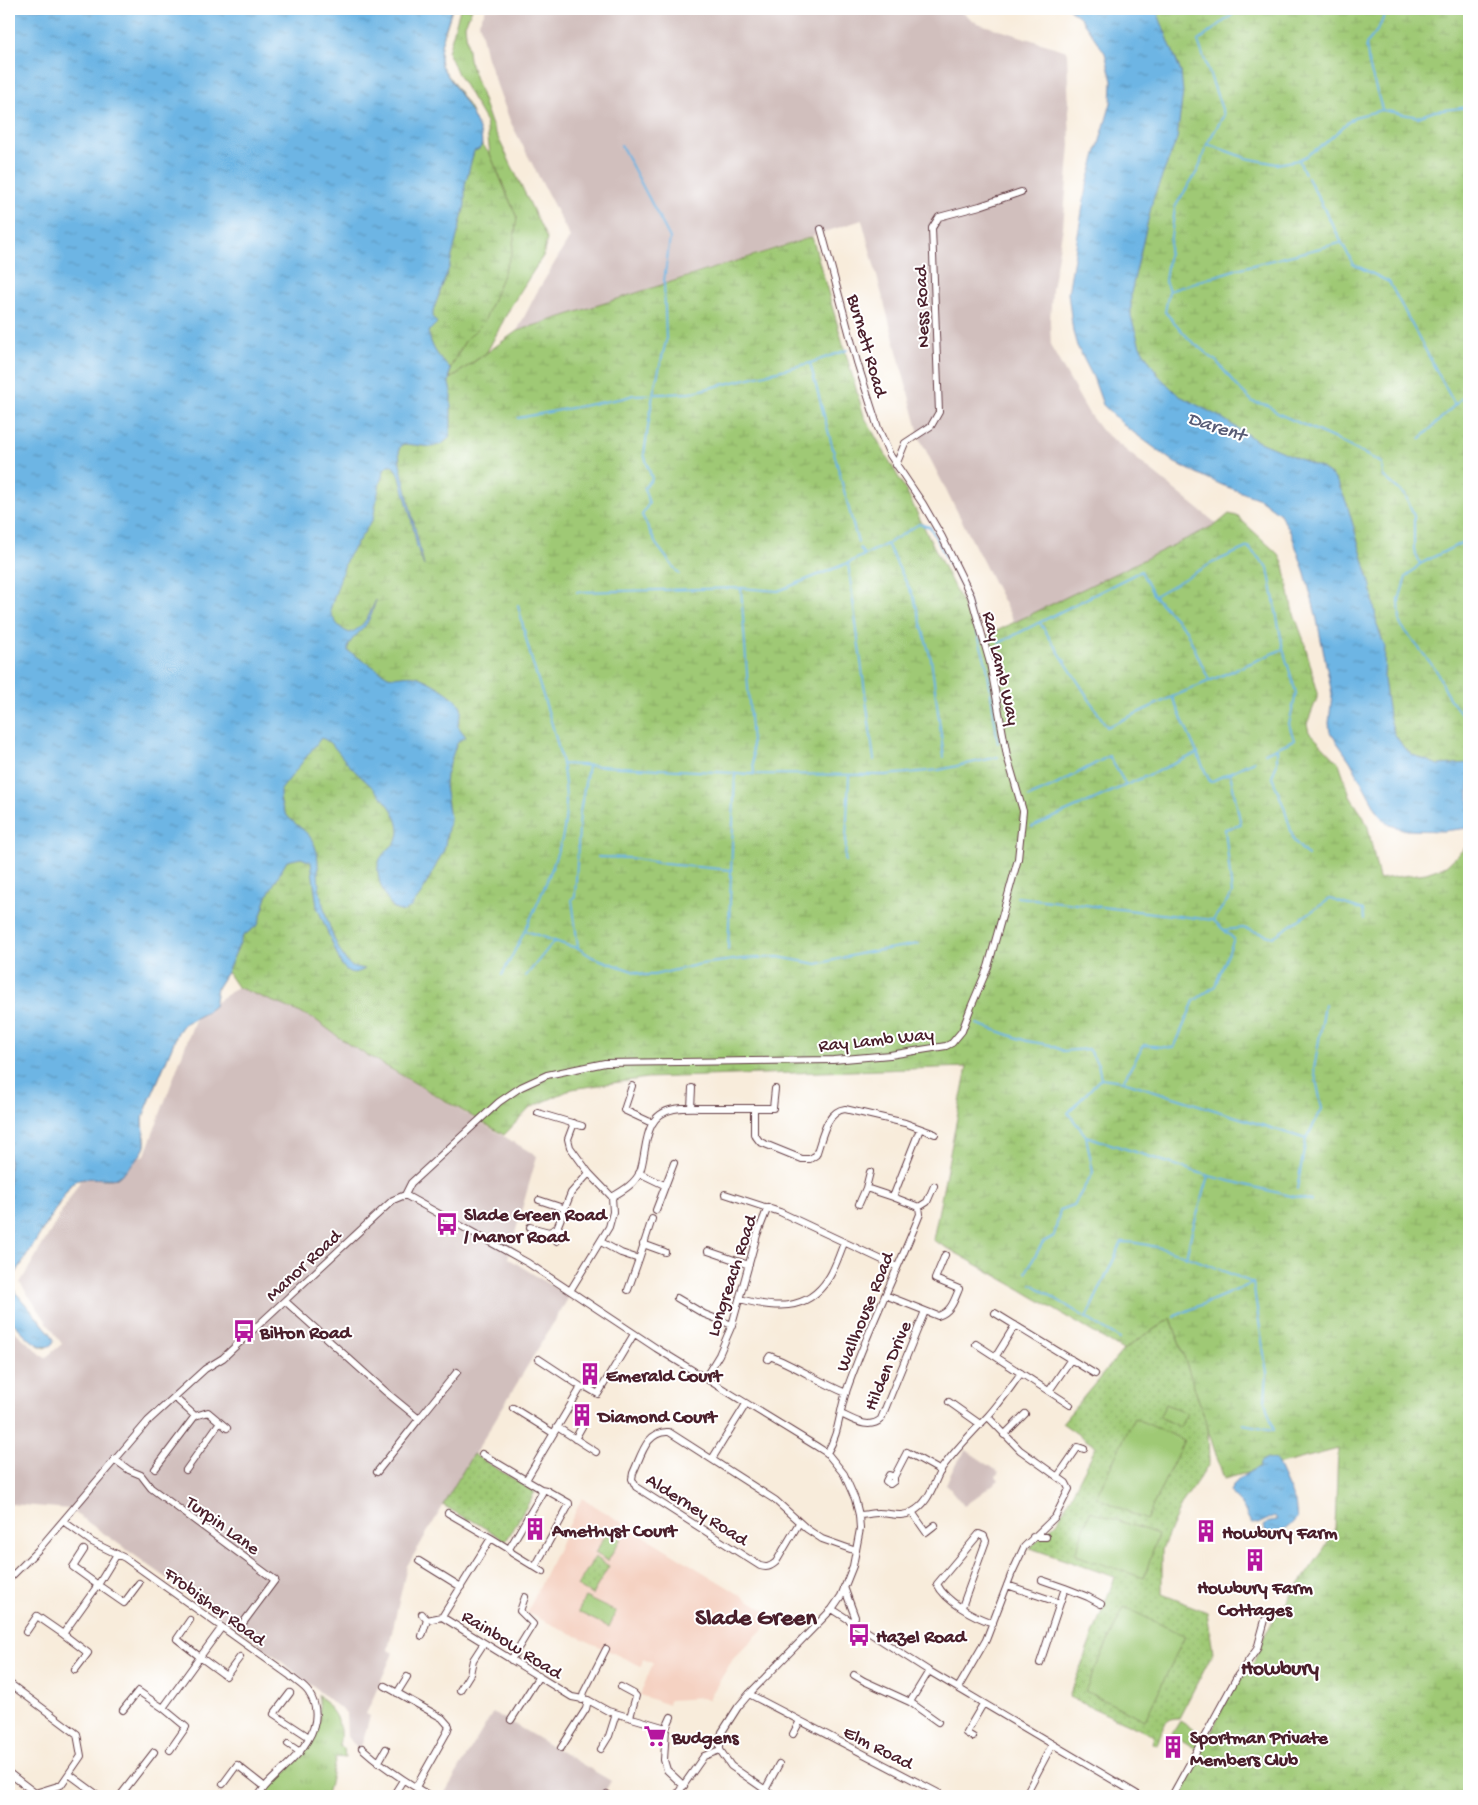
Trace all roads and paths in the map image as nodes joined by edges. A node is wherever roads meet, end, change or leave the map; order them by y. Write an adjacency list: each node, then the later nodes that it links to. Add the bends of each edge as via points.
1 (1021, 192): 3 (street, Ness Road, via 939,218 932,228 939,412 931,426 904,442)
2 (822, 229): 3 (street, Burnett Road, via 869,403 878,430)
3 (896, 465): 4 (street, Burnett Road, via 942,537)
4 (971, 596): 13 (street, Ray Lamb Way, via 990,663 1007,756 1023,811 1018,858 988,968 962,1031 952,1043 890,1055 833,1060 605,1063 547,1075 521,1087)
5 (632, 1086): 12 (street, via 624,1110)
6 (692, 1088): 8 (street)
7 (775, 1089): 9 (street, via 773,1108)
8 (690, 1108): 9 (street); 12 (street, via 672,1109)
9 (754, 1108): 15 (street, via 754,1134 760,1142 802,1159 816,1155 831,1115 838,1109 905,1122)
10 (538, 1113): 11 (street)
11 (574, 1123): 14 (street); 19 (street, via 568,1139)
12 (652, 1123): 20 (street)
13 (473, 1125): 24 (street, Manor Road, via 411,1183)
14 (582, 1126)
15 (920, 1129): 16 (street); 27 (street)
16 (934, 1134)
17 (674, 1162): 21 (street)
18 (870, 1172): 23 (street)
19 (589, 1173): 26 (street); 32 (street, via 571,1193)
20 (639, 1173): 21 (street); 26 (street, via 632,1183)
21 (664, 1185): 33 (street)
22 (934, 1186): 31 (street, Wallhouse Road, via 926,1202)
23 (866, 1188): 27 (street); 29 (street)
24 (405, 1194): 48 (street, via 504,1249); 52 (street, Manor Road, via 393,1200)
25 (726, 1194): 30 (street)
26 (612, 1196): 38 (street, via 613,1212)
27 (893, 1197): 31 (street)
28 (539, 1200): 32 (street)
29 (860, 1204)
30 (768, 1207): 39 (street); 45 (street, Longreach Road)
31 (919, 1207): 46 (street, Wallhouse Road, via 920,1214)
32 (563, 1208): 36 (street)
33 (656, 1210)
34 (652, 1219): 40 (street)
35 (530, 1228): 36 (street, via 550,1232)
36 (557, 1228): 37 (street, via 563,1231)
37 (557, 1241)
38 (601, 1242): 44 (street); 48 (street)
39 (844, 1243): 46 (street); 51 (street, via 830,1278 806,1300 779,1307)
40 (643, 1244): 42 (street); 44 (street)
41 (708, 1250): 45 (street)
42 (665, 1252)
43 (945, 1255): 53 (street, via 936,1279 959,1289 946,1314 938,1316)
44 (639, 1260): 47 (street)
45 (749, 1265): 51 (street, Longreach Road)
46 (897, 1267): 49 (street, Wallhouse Road)
47 (628, 1290)
48 (570, 1291): 57 (street)
49 (884, 1295): 53 (street); 69 (street, Wallhouse Road)
50 (677, 1298): 55 (street)
51 (740, 1299): 55 (street, Longreach Road)
52 (285, 1301): 70 (street, Manor Road, via 223,1358); 79 (street)
53 (925, 1311): 75 (street, Hilden Drive, via 881,1419 870,1425)
54 (995, 1313): 56 (street)
55 (732, 1325): 66 (street, Longreach Road)
56 (1015, 1326): 60 (street); 62 (street)
57 (634, 1334): 66 (street); 67 (street, via 598,1394)
58 (976, 1344): 60 (street)
59 (770, 1355): 69 (street)
60 (996, 1356): 64 (street)
61 (539, 1359): 67 (street)
62 (1071, 1359): 65 (street); 68 (street)
63 (457, 1372): 79 (street)
64 (1020, 1373): 68 (street); 78 (street)
65 (1094, 1374)
66 (705, 1378): 72 (street)
67 (583, 1388): 84 (street)
68 (1049, 1391): 73 (street)
69 (846, 1393): 75 (street, Wallhouse Road)
70 (174, 1397): 77 (street); 92 (street, Manor Road)
71 (949, 1402): 82 (street)
72 (746, 1404): 89 (street); 91 (street)
73 (1070, 1405)
74 (513, 1408): 84 (street)
75 (842, 1414): 89 (street, Wallhouse Road)
76 (1025, 1414): 85 (street)
77 (194, 1416): 80 (street, via 208,1412); 93 (street)
78 (988, 1417): 82 (street); 85 (street)
79 (420, 1419): 96 (street)
80 (220, 1422): 83 (street); 94 (street)
81 (584, 1423): 86 (street)
82 (980, 1424): 95 (street, via 958,1446)
83 (227, 1428)
84 (555, 1430): 86 (street); 99 (street)
85 (1004, 1434): 97 (street, via 1028,1456)
86 (575, 1438): 88 (street)
87 (1084, 1449): 97 (street, via 1078,1447)
88 (596, 1452)
89 (827, 1453): 103 (street, via 849,1483)
90 (482, 1454): 99 (street)
91 (712, 1458): 105 (street, Alderney Road, via 775,1500); 105 (street, Alderney Road, via 662,1431 649,1439 634,1473 633,1484 766,1568 776,1562)
92 (114, 1459): 104 (street, Manor Road); 136 (street, Turpin Lane, via 141,1475 151,1488 275,1580)
93 (155, 1469)
94 (186, 1470)
95 (941, 1471): 98 (street, via 908,1449); 101 (street, via 925,1501)
96 (377, 1472)
97 (1058, 1476): 107 (street, via 1069,1485 1069,1490 1056,1515)
98 (894, 1477)
99 (526, 1480): 100 (street)
100 (541, 1490): 110 (street); 115 (street, via 569,1505)
101 (912, 1512): 103 (street, via 893,1516 878,1513); 106 (street, via 924,1534)
102 (448, 1513): 109 (street)
103 (859, 1516): 112 (street)
104 (63, 1521): 113 (street, Frobisher Road, via 92,1542); 117 (street, Manor Road)
105 (799, 1523): 112 (street, Alderney Road, via 822,1539)
106 (935, 1525)
107 (1033, 1537): 108 (street); 121 (street, via 1024,1547)
108 (1046, 1537)
109 (491, 1538): 110 (street); 122 (street, Rainbow Road)
110 (509, 1549): 115 (street)
111 (84, 1550): 120 (street, via 73,1567)
112 (856, 1551): 123 (street)
113 (117, 1554): 120 (street); 138 (street, Frobisher Road)
114 (419, 1561): 122 (street)
115 (535, 1567): 116 (street)
116 (542, 1572)
117 (9, 1579)
118 (1042, 1580): 124 (street)
119 (139, 1582): 120 (street, via 124,1602)
120 (98, 1585): 140 (street)
121 (1007, 1585): 126 (street); 137 (street)
122 (461, 1587): 131 (street, Rainbow Road)
123 (844, 1587): 129 (street); 135 (street, via 855,1617)
124 (1065, 1588): 126 (street); 127 (street)
125 (525, 1597): 146 (street, via 520,1611 533,1624)
126 (1060, 1603): 147 (street)
127 (1101, 1604)
128 (962, 1607): 128 (street, via 986,1541 979,1534 937,1584 942,1593); 137 (street)
129 (832, 1609): 135 (street); 160 (street)
130 (422, 1614): 133 (street)
131 (442, 1617): 133 (street); 142 (street, Rainbow Road)
132 (190, 1620): 144 (street, via 177,1640)
133 (427, 1620): 141 (street)
134 (1265, 1620): 208 (street, via 1257,1649 1238,1675)
135 (853, 1622): 149 (street)
136 (243, 1623)
137 (993, 1623): 156 (street)
138 (222, 1627): 144 (street); 175 (street, Frobisher Road, via 308,1692 316,1715)
139 (26, 1632): 140 (street, via 37,1616)
140 (63, 1634): 148 (street, via 88,1653)
141 (422, 1636)
142 (484, 1643): 146 (street, Rainbow Road); 157 (street)
143 (606, 1649): 161 (street, via 584,1692)
144 (200, 1657): 145 (street, via 226,1676); 164 (street)
145 (240, 1657)
146 (512, 1660): 152 (street, Rainbow Road)
147 (1040, 1662)
148 (76, 1670)
149 (929, 1671): 156 (street); 162 (street)
150 (854, 1675): 162 (street)
151 (407, 1676): 159 (street)
152 (539, 1676): 161 (street, Rainbow Road, via 572,1697); 169 (street)
153 (9, 1683): 189 (street, via 77,1734 81,1756)
154 (385, 1686): 159 (street)
155 (620, 1688): 167 (street, via 636,1696)
156 (958, 1688): 163 (street)
157 (460, 1690)
158 (290, 1693): 175 (street, via 274,1714)
159 (397, 1693): 194 (street, via 442,1718 449,1726)
160 (748, 1694): 170 (street, Elm Road); 183 (street, via 725,1726)
161 (585, 1700): 166 (street, Rainbow Road); 179 (street, via 586,1709)
162 (910, 1702): 171 (street)
163 (983, 1704): 174 (street, via 966,1733); 177 (street)
164 (163, 1708): 165 (street, via 138,1691); 182 (street, via 186,1727)
165 (123, 1710)
166 (616, 1714): 167 (street, Rainbow Road); 181 (street)
167 (630, 1717): 172 (street, Rainbow Road)
168 (670, 1717): 172 (street)
169 (511, 1720)
170 (800, 1722): 173 (street); 205 (street, Elm Road)
171 (938, 1722)
172 (666, 1728): 192 (street, via 664,1763 670,1775)
173 (793, 1734)
174 (973, 1736)
175 (309, 1737): 185 (street, Frobisher Road)
176 (288, 1744): 185 (street)
177 (1052, 1745): 206 (street); 207 (street)
178 (362, 1748): 186 (street)
179 (561, 1748)
180 (386, 1749): 186 (street)
181 (601, 1749)
182 (170, 1750)
183 (720, 1750): 192 (street, via 705,1756); 195 (street, via 729,1764)
184 (154, 1752): 197 (street)
185 (300, 1752): 193 (street, Frobisher Road)
186 (378, 1762): 190 (street)
187 (778, 1764): 195 (street)
188 (9, 1773): 189 (street, via 35,1793 58,1787)
189 (70, 1774): 196 (street)
190 (403, 1780): 194 (street); 199 (street)
191 (223, 1784): 193 (street, via 237,1765)
192 (684, 1786): 203 (street)
193 (265, 1787): 198 (street, Frobisher Road)
194 (416, 1788): 200 (street)
195 (765, 1790): 204 (street)
196 (99, 1796)
197 (120, 1796)
198 (259, 1796)
199 (393, 1796)
200 (430, 1796)
201 (627, 1796): 202 (street)
202 (632, 1796)
203 (676, 1796)
204 (774, 1796)
205 (944, 1796)
206 (1024, 1796)
207 (1140, 1796)
208 (1172, 1796)

